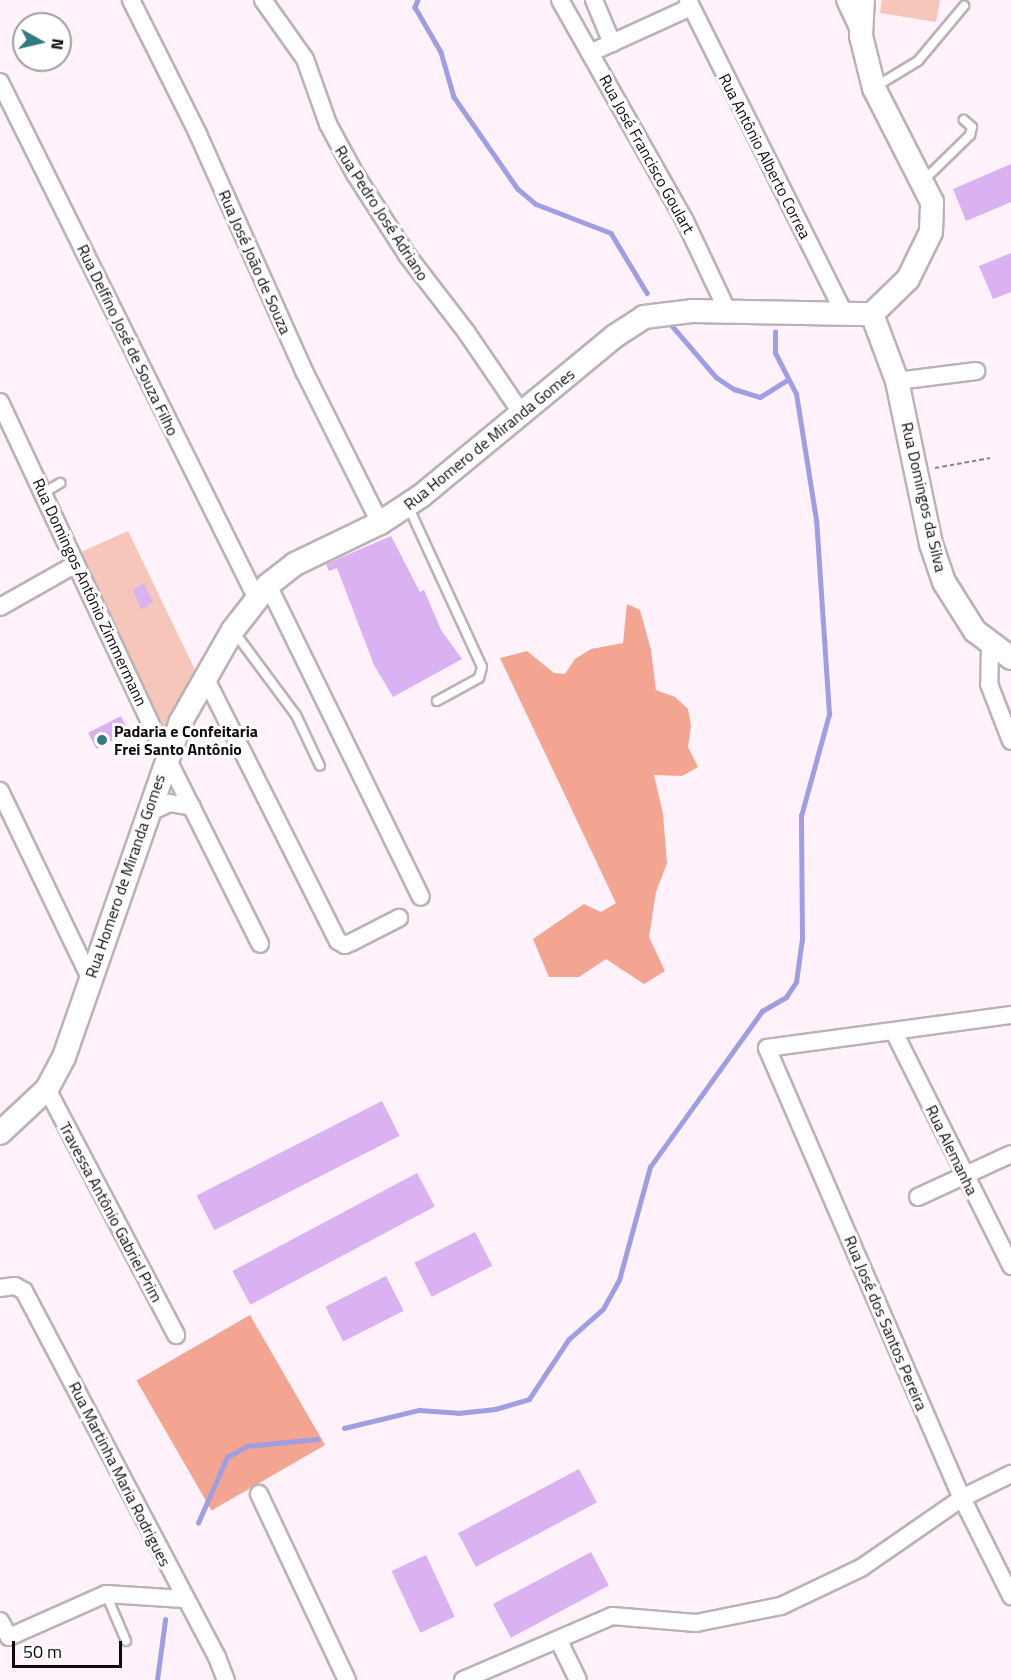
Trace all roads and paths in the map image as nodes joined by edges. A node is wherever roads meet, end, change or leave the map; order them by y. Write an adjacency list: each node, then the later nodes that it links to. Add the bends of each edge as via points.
1 (132, 0): 28 (street, Rua José João de Souza, via 198,134 304,370)
2 (263, 0): 22 (street, Rua Pedro José Adriano, via 305,59 327,124 361,183 407,255)
3 (560, 0): 11 (street, Rua José Francisco Goulart)
4 (594, 0): 10 (street)
5 (845, 0): 9 (street)
6 (863, 0): 9 (street)
7 (689, 4): 10 (street); 17 (street, Rua Antônio Alberto Correa)
8 (964, 6): 13 (lane, via 918,61)
9 (861, 36): 13 (street)
10 (612, 43): 11 (street)
11 (590, 53): 16 (street, Rua José Francisco Goulart, via 684,219)
12 (0, 82): 30 (street, Rua Delfino José de Souza Filho)
13 (874, 88): 15 (street)
14 (964, 120): 15 (lane, via 972,128 970,135)
15 (923, 181): 18 (street, via 932,202 934,222 925,250 908,279)
16 (728, 312): 17 (street, Rua Homero de Miranda Gomes); 22 (street, Rua Homero de Miranda Gomes, via 677,311 644,317 615,336)
17 (843, 312): 18 (street, Rua Homero de Miranda Gomes)
18 (872, 314): 20 (street, Rua Domingos da Silva)
19 (976, 371): 20 (street)
20 (897, 381): 24 (street, Rua Domingos da Silva)
21 (0, 402): 26 (street, Rua Domingos Antônio Zimmermann)
22 (523, 415): 27 (street, Rua Homero de Miranda Gomes)
23 (990, 458): 24 (path)
24 (917, 472): 33 (street, Rua Domingos da Silva, via 931,544 944,582 963,614)
25 (60, 483): 26 (lane)
26 (43, 493): 29 (street, Rua Domingos Antônio Zimmermann)
27 (407, 506): 28 (street, Rua Homero de Miranda Gomes); 36 (lane, via 482,668 479,678)
28 (380, 523): 30 (street, Rua Homero de Miranda Gomes, via 313,554)
29 (76, 564): 31 (street); 38 (street, Rua Domingos Antônio Zimmermann)
30 (262, 591): 32 (street, Rua Homero de Miranda Gomes); 43 (street, Rua Delfino José de Souza Filho)
31 (0, 607)
32 (233, 630): 35 (street, Rua Homero de Miranda Gomes); 39 (lane, via 296,715)
33 (990, 645): 34 (street, Rua Domingos da Silva); 37 (street, via 989,684)
34 (1011, 658)
35 (205, 677): 38 (street, Rua Homero de Miranda Gomes); 44 (street, via 338,941 345,945)
36 (437, 701)
37 (1011, 741)
38 (166, 756): 41 (street, Rua Domingos Antônio Zimmermann); 42 (street, Rua Homero de Miranda Gomes)
39 (320, 766)
40 (0, 791): 46 (street)
41 (192, 807): 42 (street, via 170,803); 45 (street, Rua Domingos Antônio Zimmermann)
42 (146, 814): 46 (street, Rua Homero de Miranda Gomes)
43 (421, 897)
44 (399, 918)
45 (260, 944)
46 (90, 978): 49 (street, Rua Homero de Miranda Gomes, via 64,1057)
47 (1011, 1015): 48 (street, via 967,1018)
48 (894, 1032): 52 (street, Rua Alemanha); 59 (street, Rua José dos Santos Pereira, via 767,1048)
49 (47, 1089): 50 (street, Rua Homero de Miranda Gomes); 56 (street, Travessa Antônio Gabriel Prim)
50 (0, 1133)
51 (1011, 1154): 52 (street)
52 (963, 1176): 53 (street); 54 (street, Rua Alemanha)
53 (918, 1197)
54 (1011, 1266)
55 (0, 1288): 62 (street, Rua Martinha Maria Rodrigues, via 15,1286 24,1291)
56 (176, 1335)
57 (1011, 1474): 59 (street)
58 (259, 1494): 67 (street)
59 (962, 1498): 61 (street, Rua José dos Santos Pereira); 65 (street, via 861,1568 781,1606 696,1623 612,1616)
60 (106, 1594): 62 (street); 63 (street, via 9,1637); 64 (lane)
61 (1011, 1596)
62 (184, 1599): 66 (street, Rua Martinha Maria Rodrigues)
63 (0, 1621)
64 (126, 1641)
65 (559, 1641): 68 (street); 69 (street)
66 (226, 1680)
67 (347, 1680)
68 (463, 1680)
69 (578, 1680)

